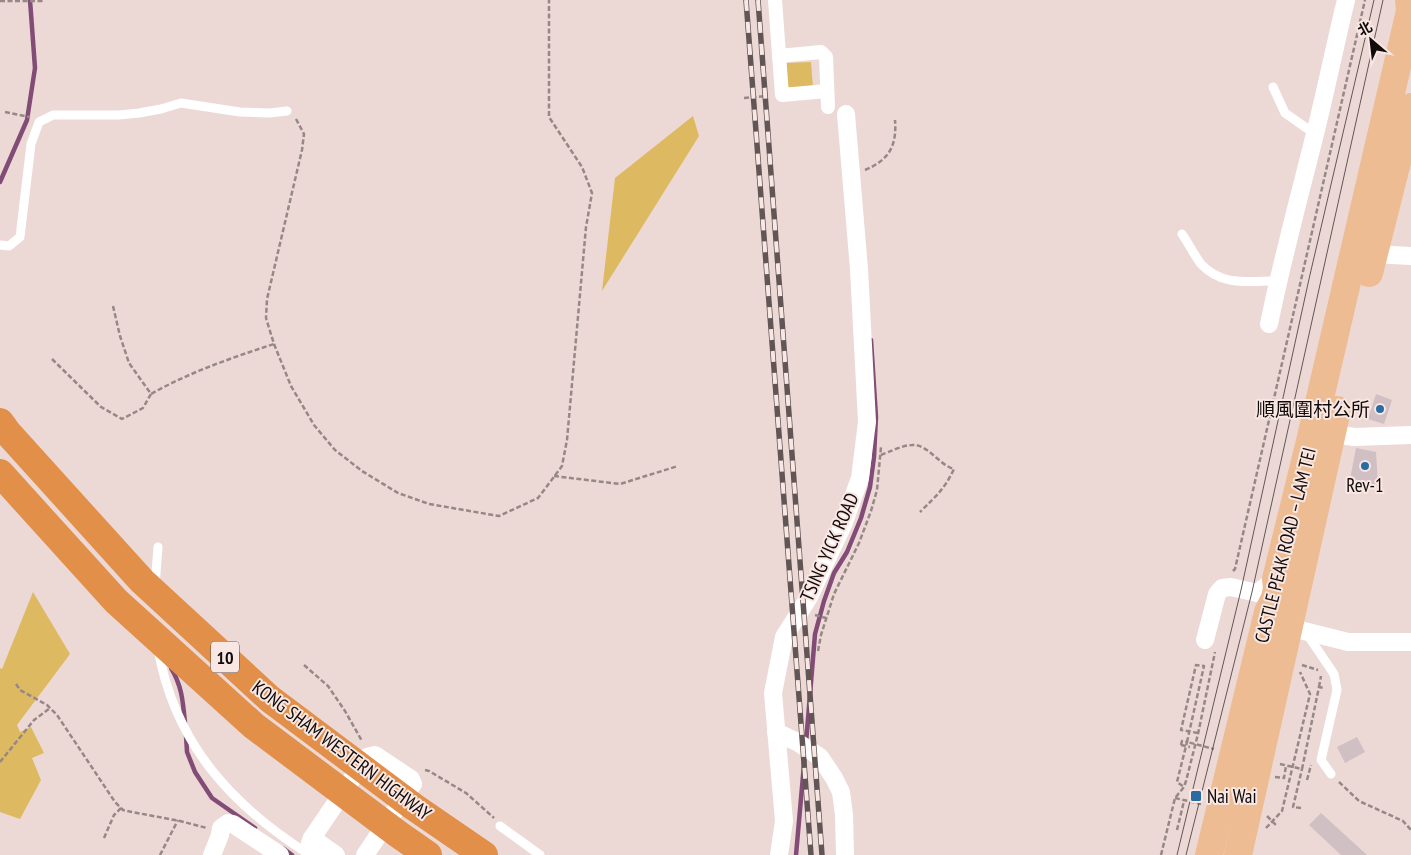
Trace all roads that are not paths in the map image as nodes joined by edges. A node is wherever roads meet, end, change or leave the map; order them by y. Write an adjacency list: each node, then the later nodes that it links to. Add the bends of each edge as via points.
1 (775, 0): 4 (street)
2 (1346, 0): 11 (street)
3 (1409, 4): 19 (main road, CASTLE PEAK ROAD – LAM TEI)
4 (779, 56): 6 (street, via 782,95); 6 (street, via 821,52 826,57)
5 (1273, 87): 11 (lane, via 1285,112)
6 (827, 92): 7 (street)
7 (828, 107)
8 (1411, 107): 14 (main road, CASTLE PEAK ROAD – LAM TEI)
9 (287, 111): 13 (lane, via 270,114 240,112 180,103 139,113 53,115 42,120 31,144 20,237 10,246)
10 (846, 114): 28 (street, TSING YICK ROAD, via 867,422 860,478 843,525 784,638 773,692)
11 (1315, 134): 16 (street)
12 (1182, 234): 16 (lane, via 1202,264 1221,279)
13 (0, 244)
14 (1373, 254): 15 (street); 19 (main road, CASTLE PEAK ROAD – LAM TEI)
15 (1411, 256)
16 (1277, 281): 17 (street)
17 (1269, 324)
18 (0, 422): 37 (highway, KONG SHAM WESTERN HIGHWAY / 10, via 142,581 270,699)
19 (1321, 435): 20 (street); 24 (main road, CASTLE PEAK ROAD – LAM TEI); 24 (main road, CASTLE PEAK ROAD – LAM TEI)
20 (1411, 435)
21 (0, 472): 36 (highway, KONG SHAM WESTERN HIGHWAY / 10, via 116,601 254,726)
22 (158, 547): 23 (lane)
23 (155, 606)
24 (1279, 608): 26 (street, via 1348,642); 27 (street, via 1231,587 1222,588 1216,594); 29 (lane, via 1334,674 1337,690 1321,760); 41 (main road, CASTLE PEAK ROAD – LAM TEI); 42 (main road, CASTLE PEAK ROAD – LAM TEI)
25 (156, 628): 31 (lane, via 170,696 196,748 219,780 252,813 274,830)
26 (1411, 642)
27 (1210, 644)
28 (776, 732): 39 (street, TSING YICK ROAD, via 784,821); 40 (street, via 820,758 834,778 841,792)
29 (1331, 774)
30 (498, 823): 38 (lane)
31 (311, 849): 34 (street); 35 (street, via 367,757 375,755 411,779 413,784)
32 (212, 855): 33 (street, via 221,828 228,823)
33 (280, 855)
34 (336, 855)
35 (365, 855)
36 (428, 855)
37 (484, 855)
38 (540, 855)
39 (779, 855)
40 (845, 855)
41 (1209, 855)
42 (1238, 855)

